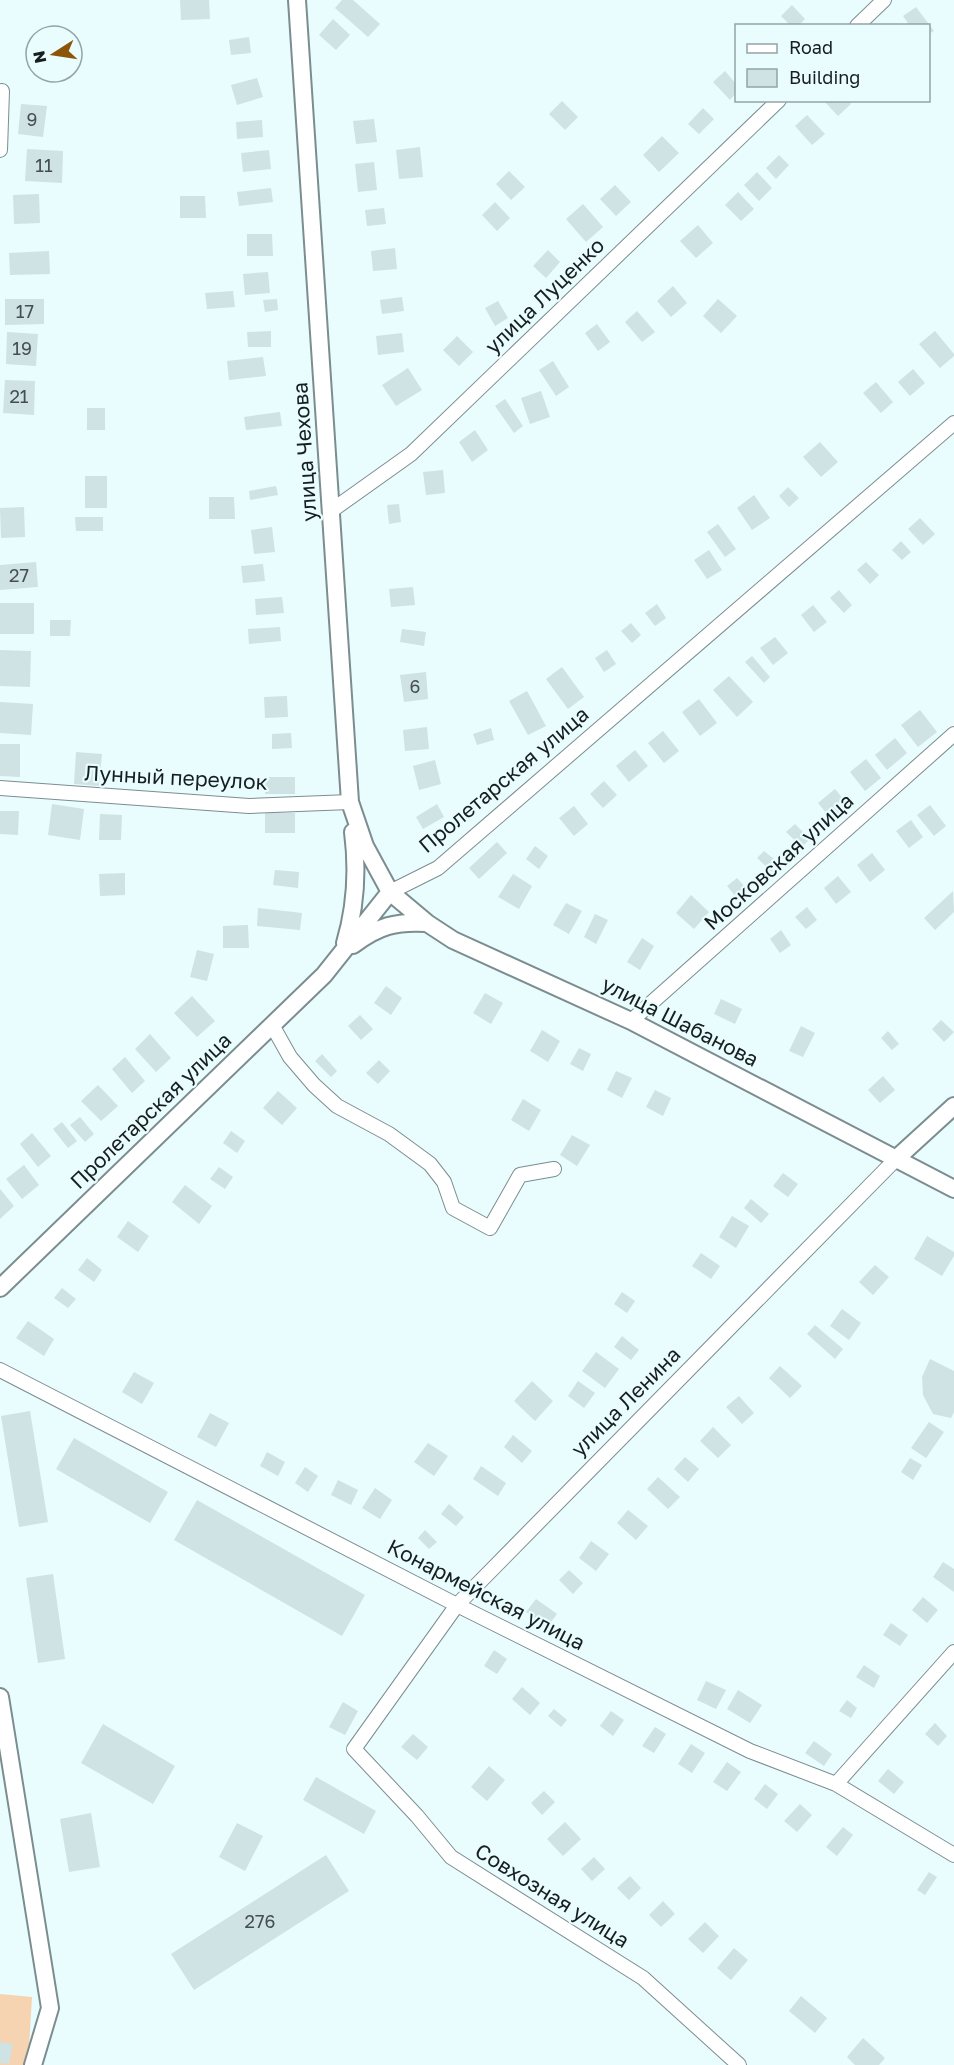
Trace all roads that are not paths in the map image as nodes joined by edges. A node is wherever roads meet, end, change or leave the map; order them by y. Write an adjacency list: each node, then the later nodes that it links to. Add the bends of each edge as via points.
1 (297, 0): 8 (street, улица Чехова)
2 (884, 0): 3 (street)
3 (859, 24)
4 (2, 91): 6 (street)
5 (777, 102): 8 (street, улица Луценко, via 411,454)
6 (0, 150)
7 (954, 423): 12 (street, Пролетарская улица, via 438,868)
8 (331, 511): 11 (street, улица Чехова)
9 (954, 734): 15 (street, Московская улица)
10 (0, 788): 11 (street, Лунный переулок, via 249,806)
11 (350, 802): 12 (street, улица Чехова, via 365,846); 14 (street, via 356,882 352,917)
12 (390, 892): 13 (street, улица Шабанова); 14 (street, Пролетарская улица)
13 (427, 923): 14 (street, via 386,926 367,935); 15 (street, улица Шабанова, via 453,940)
14 (341, 956): 16 (street, Пролетарская улица)
15 (632, 1021): 18 (street, улица Шабанова)
16 (272, 1025): 19 (street, via 314,1085 337,1106 389,1134 430,1164 444,1182 453,1208 490,1228 520,1175); 21 (street, Пролетарская улица)
17 (954, 1106): 18 (street, улица Ленина)
18 (897, 1158): 20 (street, улица Шабанова); 23 (street, улица Ленина)
19 (554, 1169)
20 (954, 1189)
21 (0, 1288)
22 (0, 1370): 23 (street, Конармейская улица)
23 (457, 1605): 26 (street, улица Ленина); 27 (street, Конармейская улица, via 750,1751)
24 (954, 1652): 27 (street)
25 (0, 1697): 29 (street, via 50,2008)
26 (354, 1749): 30 (street, Совхозная улица, via 451,1857 643,1978)
27 (836, 1784): 28 (street, Конармейская улица)
28 (954, 1855)
29 (33, 2065)
30 (739, 2065)

